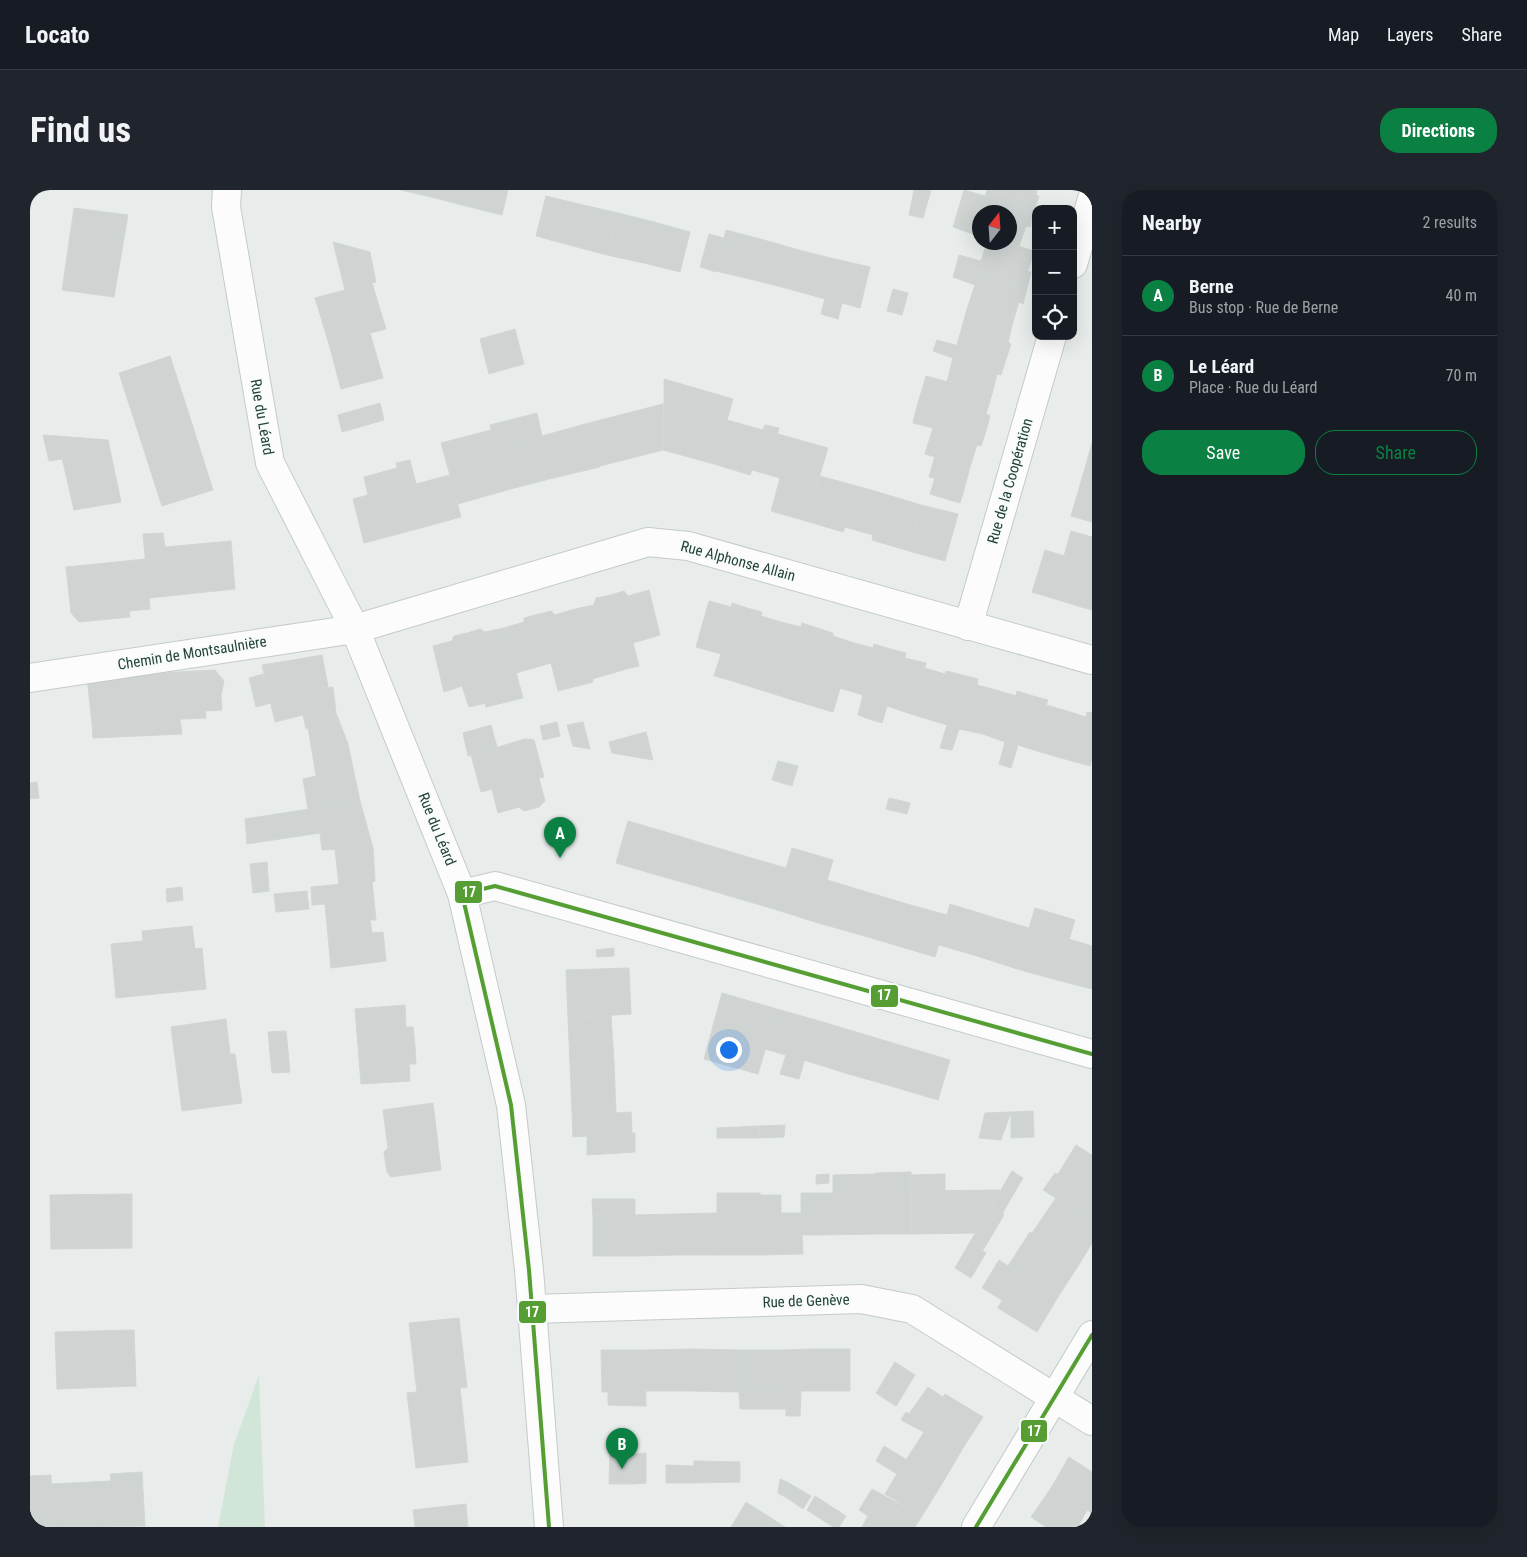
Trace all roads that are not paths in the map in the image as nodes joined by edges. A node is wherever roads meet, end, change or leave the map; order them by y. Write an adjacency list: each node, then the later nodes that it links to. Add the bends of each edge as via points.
1 (227, 190): 6 (street, Rue du Léard, via 226,207 270,463)
2 (1092, 199): 3 (street)
3 (1077, 250)
4 (1051, 340): 5 (street, Rue de la Coopération)
5 (968, 626): 6 (street, Rue Alphonse Allain, via 688,546 648,542); 7 (street, Rue Alphonse Allain)
6 (355, 629): 8 (street, Chemin de Montsaulnière); 9 (street, Rue du Léard)
7 (1092, 660)
8 (30, 678)
9 (462, 894): 10 (street, via 495,886); 11 (street, Rue du Léard, via 511,1105)
10 (1092, 1054)
11 (532, 1309): 13 (street, Rue de Genève, via 861,1299 912,1309); 15 (street, Rue du Léard)
12 (1092, 1335): 13 (street)
13 (1054, 1397): 14 (street, Rue de Genève); 16 (street)
14 (1092, 1421)
15 (549, 1527)
16 (976, 1527)

